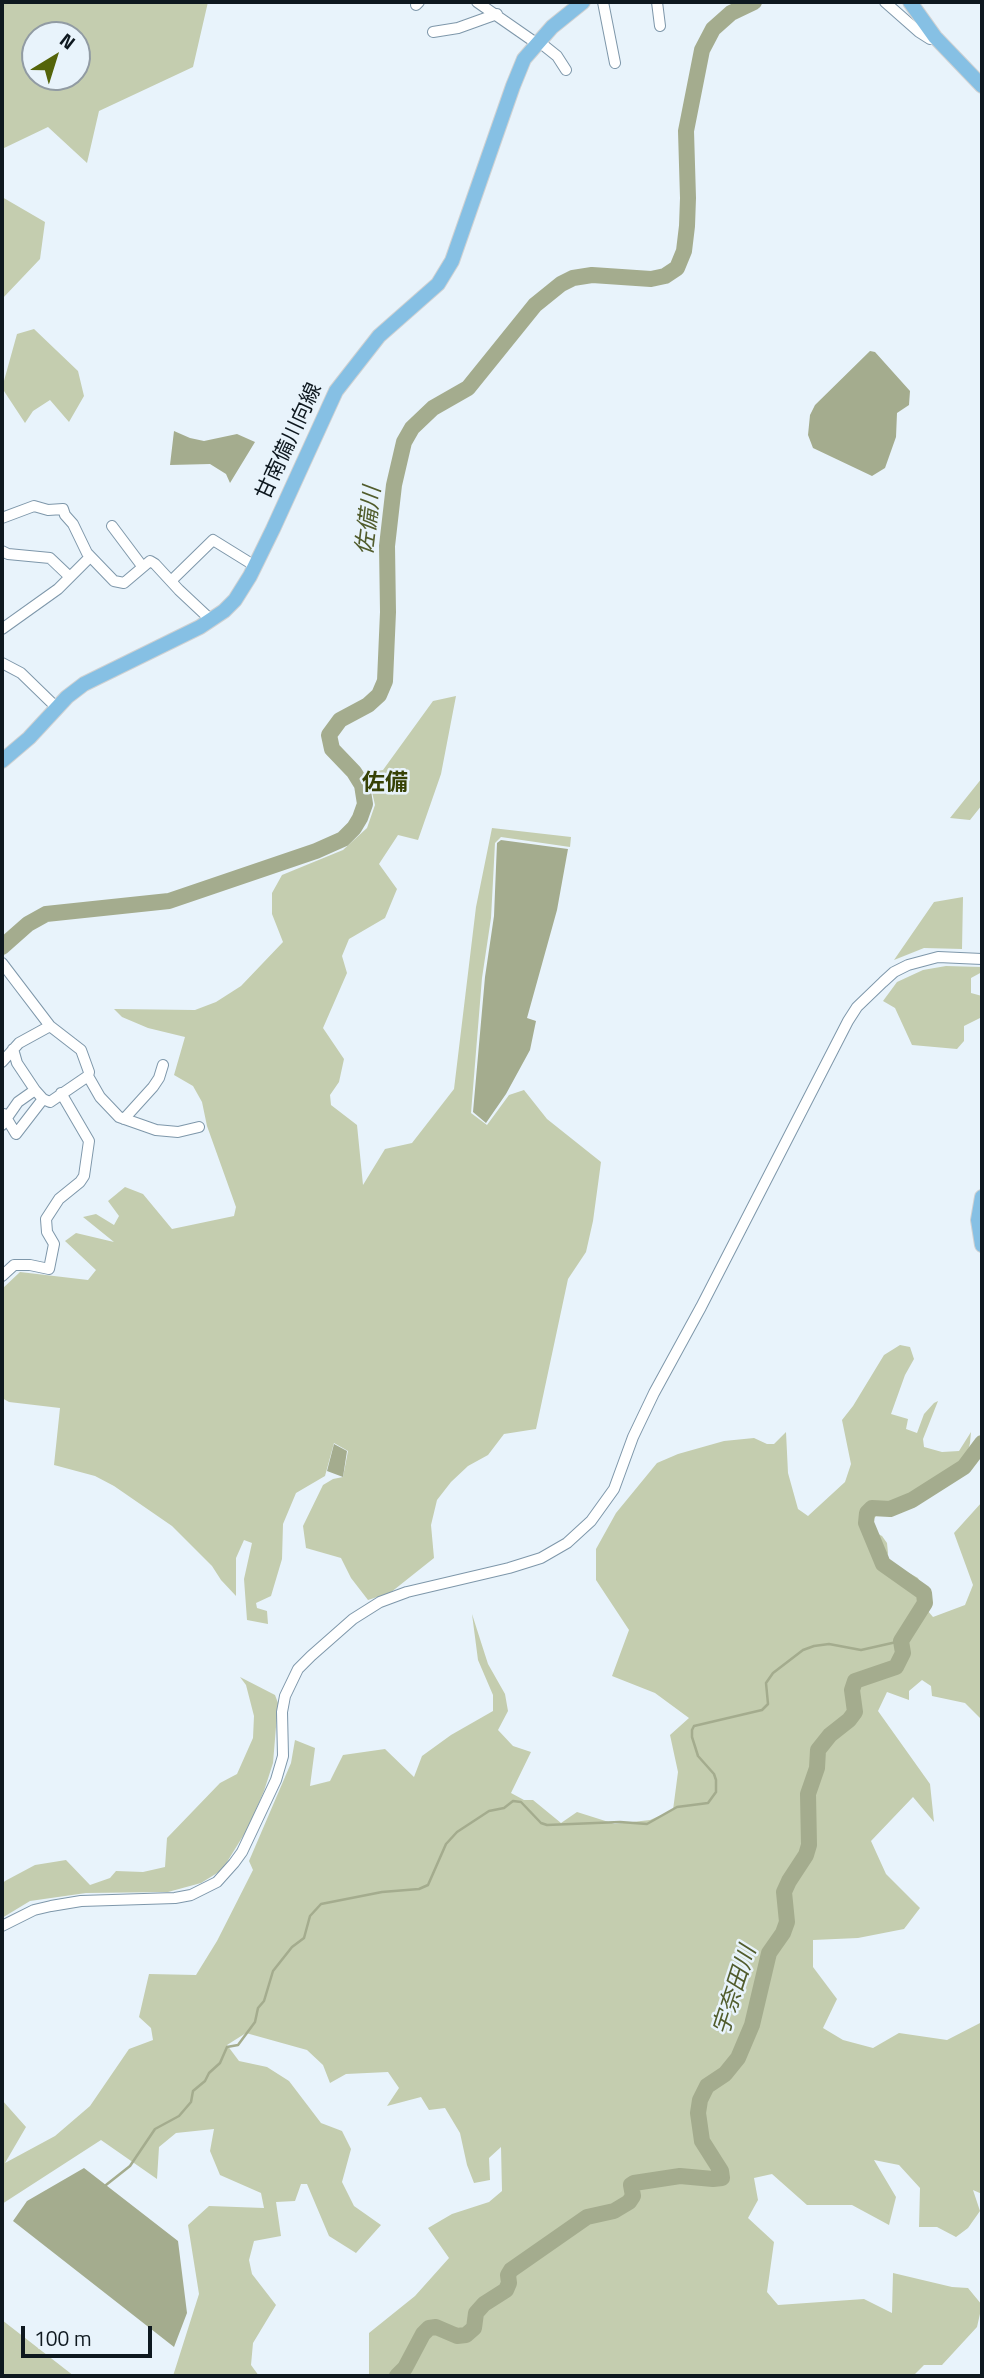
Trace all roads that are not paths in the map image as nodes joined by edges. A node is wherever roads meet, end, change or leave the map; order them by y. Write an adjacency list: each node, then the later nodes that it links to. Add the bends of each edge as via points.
1 (477, 2): 7 (street)
2 (583, 2): 11 (main road, 甘南備川向線)
3 (603, 2): 12 (street)
4 (657, 2): 8 (street)
5 (885, 2): 10 (street, via 919,32)
6 (910, 2): 10 (main road)
7 (496, 14): 9 (street); 11 (street)
8 (660, 26)
9 (433, 32)
10 (935, 37): 14 (main road)
11 (537, 43): 13 (street, via 557,56); 20 (main road, 甘南備川向線, via 518,71 452,261 438,284 379,337 336,391)
12 (615, 63)
13 (566, 70)
14 (982, 86)
15 (2, 518): 18 (street, via 34,506 63,509)
16 (112, 526): 19 (street)
17 (2, 551): 21 (street, via 50,558)
18 (90, 557): 19 (street, via 119,584); 21 (street)
19 (142, 566): 22 (street, via 149,561)
20 (255, 566): 22 (street, via 213,540); 23 (main road, 甘南備川向線, via 235,600)
21 (70, 578): 24 (street)
22 (171, 581): 23 (street)
23 (211, 620): 26 (main road, 甘南備川向線, via 92,679)
24 (2, 629)
25 (2, 663): 26 (street, via 21,673)
26 (57, 708): 27 (main road, 甘南備川向線)
27 (2, 761)
28 (982, 959): 43 (street, via 938,957 908,965 857,1007 648,1405 614,1489 591,1521 567,1544 541,1558 380,1602 353,1619 311,1657 298,1670 285,1696 283,1756 276,1780 242,1852 217,1882 175,1898 51,1906)
29 (2, 963): 30 (street)
30 (50, 1026): 31 (street); 34 (street, via 81,1050)
31 (13, 1049): 32 (street); 36 (street)
32 (2, 1062)
33 (163, 1065): 38 (street, via 153,1087)
34 (88, 1076): 35 (street); 38 (street, via 100,1097)
35 (61, 1093): 36 (street, via 50,1102); 42 (street, via 89,1142 84,1175 46,1219 54,1244 49,1269 14,1265)
36 (39, 1094): 37 (street, via 18,1102); 37 (street, via 16,1134)
37 (4, 1118)
38 (124, 1119): 39 (street, via 156,1130 178,1132)
39 (199, 1127)
40 (982, 1197): 41 (main road, via 978,1220)
41 (982, 1245)
42 (2, 1276)
43 (2, 1926)

